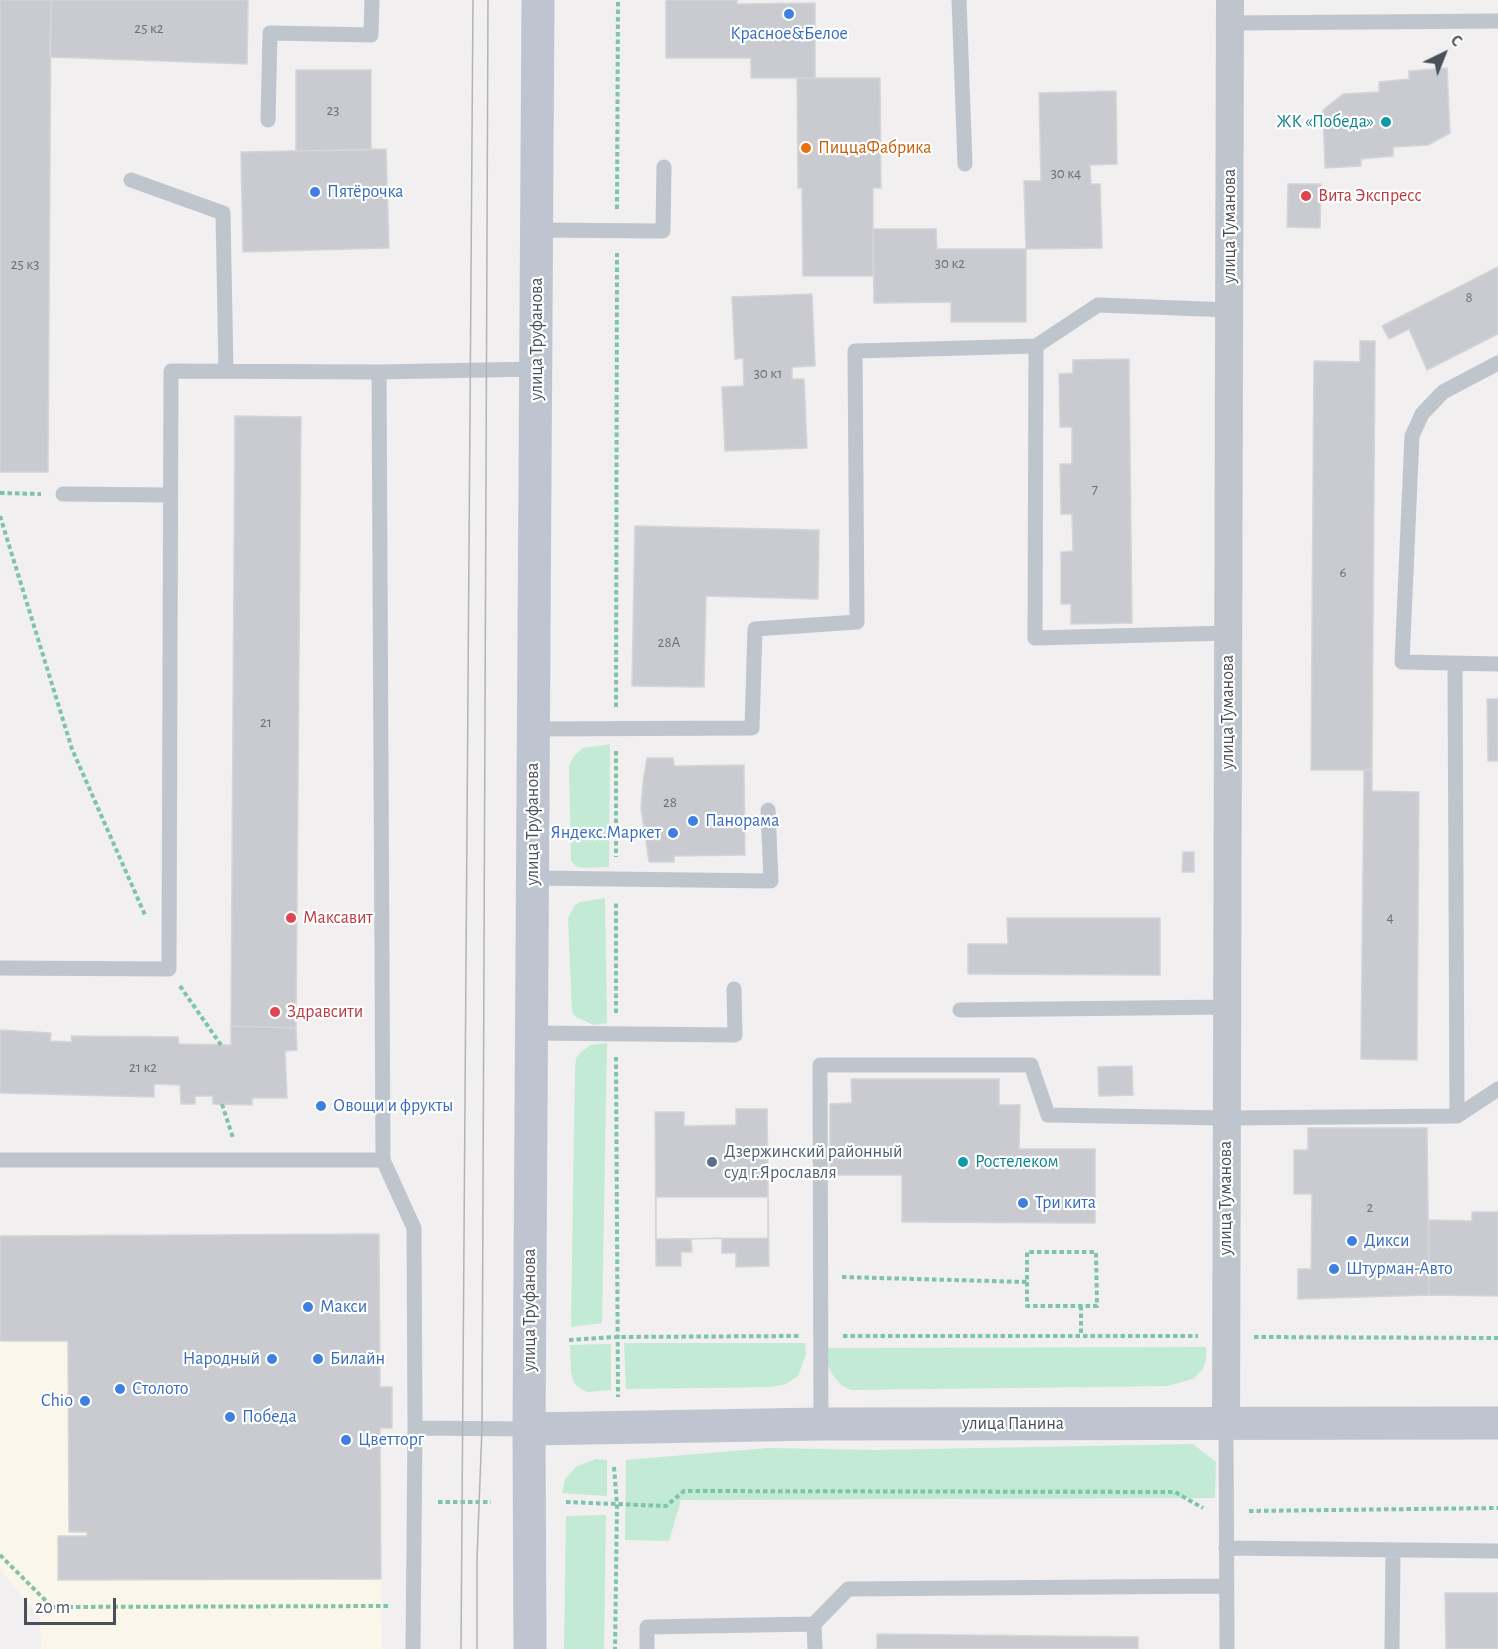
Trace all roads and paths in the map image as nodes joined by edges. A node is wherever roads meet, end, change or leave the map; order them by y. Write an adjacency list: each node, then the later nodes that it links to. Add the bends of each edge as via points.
1 (372, 0): 7 (lane, via 372,35 270,33)
2 (538, 0): 11 (street, улица Труфанова)
3 (618, 0): 12 (path)
4 (959, 0): 8 (lane)
5 (1231, 11): 6 (lane); 13 (street, улица Туманова)
6 (1498, 21)
7 (268, 120)
8 (965, 164)
9 (664, 167): 12 (lane, via 663,231)
10 (131, 180): 17 (lane, via 223,213)
11 (537, 230): 12 (lane); 16 (street, улица Труфанова)
12 (617, 231): 27 (path)
13 (1230, 309): 14 (lane, via 1098,305); 23 (street, улица Туманова)
14 (1036, 346): 23 (lane, via 1035,638); 27 (lane, via 855,351 856,622 754,629 752,728)
15 (1498, 363): 24 (lane, via 1443,392 1422,414 1412,436 1402,662)
16 (537, 369): 18 (lane); 26 (street, улица Труфанова)
17 (226, 371): 18 (lane); 21 (lane, via 171,371)
18 (379, 372): 46 (lane)
19 (0, 494): 20 (path)
20 (63, 494): 21 (lane)
21 (170, 495): 33 (lane)
22 (0, 516): 31 (path, via 72,749)
23 (1228, 633): 35 (street, улица Туманова)
24 (1455, 663): 25 (lane); 42 (lane)
25 (1498, 664)
26 (533, 729): 27 (lane); 29 (street, улица Труфанова)
27 (615, 730): 30 (path)
28 (768, 810): 30 (lane, via 771,881)
29 (533, 878): 30 (lane); 37 (street, улица Труфанова)
30 (616, 880): 38 (path)
31 (146, 917)
32 (0, 968): 33 (lane)
33 (169, 969): 39 (path)
34 (734, 989): 38 (lane, via 735,1035)
35 (1227, 1007): 36 (lane); 43 (street, улица Туманова)
36 (960, 1010)
37 (532, 1033): 38 (lane); 61 (street, улица Труфанова)
38 (616, 1034): 53 (path)
39 (221, 1045)
40 (1498, 1089): 42 (lane)
41 (222, 1104): 45 (path)
42 (1458, 1116): 43 (lane)
43 (1226, 1118): 47 (lane, via 1048,1115 1031,1065 820,1065); 52 (street, улица Туманова)
44 (0, 1160): 45 (lane)
45 (240, 1160): 46 (lane)
46 (383, 1160): 60 (lane, via 414,1228)
47 (821, 1276): 48 (path); 50 (lane)
48 (1028, 1282): 49 (path, via 1028,1306); 49 (path, via 1027,1252 1096,1252 1097,1306)
49 (1081, 1306): 51 (path)
50 (820, 1336): 51 (path); 53 (path); 57 (lane)
51 (1082, 1336): 52 (path)
52 (1226, 1336): 54 (path); 58 (street, улица Туманова)
53 (616, 1337): 55 (path); 56 (path)
54 (1498, 1338)
55 (569, 1340)
56 (618, 1397)
57 (821, 1424): 58 (street, улица Панина); 61 (street, улица Панина)
58 (1226, 1424): 59 (street, улица Панина); 68 (lane)
59 (1498, 1424)
60 (415, 1428): 61 (lane); 63 (lane)
61 (529, 1429): 77 (street, улица Труфанова)
62 (614, 1467): 66 (path)
63 (414, 1502): 64 (path); 74 (lane)
64 (491, 1502)
65 (566, 1502): 66 (path)
66 (617, 1505): 68 (path, via 666,1506 684,1491 1175,1492 1207,1511); 78 (path)
67 (1498, 1508): 68 (path)
68 (1226, 1511): 69 (lane)
69 (1226, 1548): 70 (lane); 73 (lane)
70 (1393, 1551): 71 (lane); 82 (lane)
71 (1498, 1551)
72 (0, 1554): 74 (path, via 52,1607)
73 (1226, 1586): 75 (lane, via 848,1589); 81 (lane)
74 (413, 1606): 76 (lane)
75 (814, 1624): 79 (lane, via 647,1627); 80 (lane)
76 (413, 1649)
77 (530, 1649)
78 (615, 1649)
79 (647, 1649)
80 (815, 1649)
81 (1227, 1649)
82 (1392, 1649)

